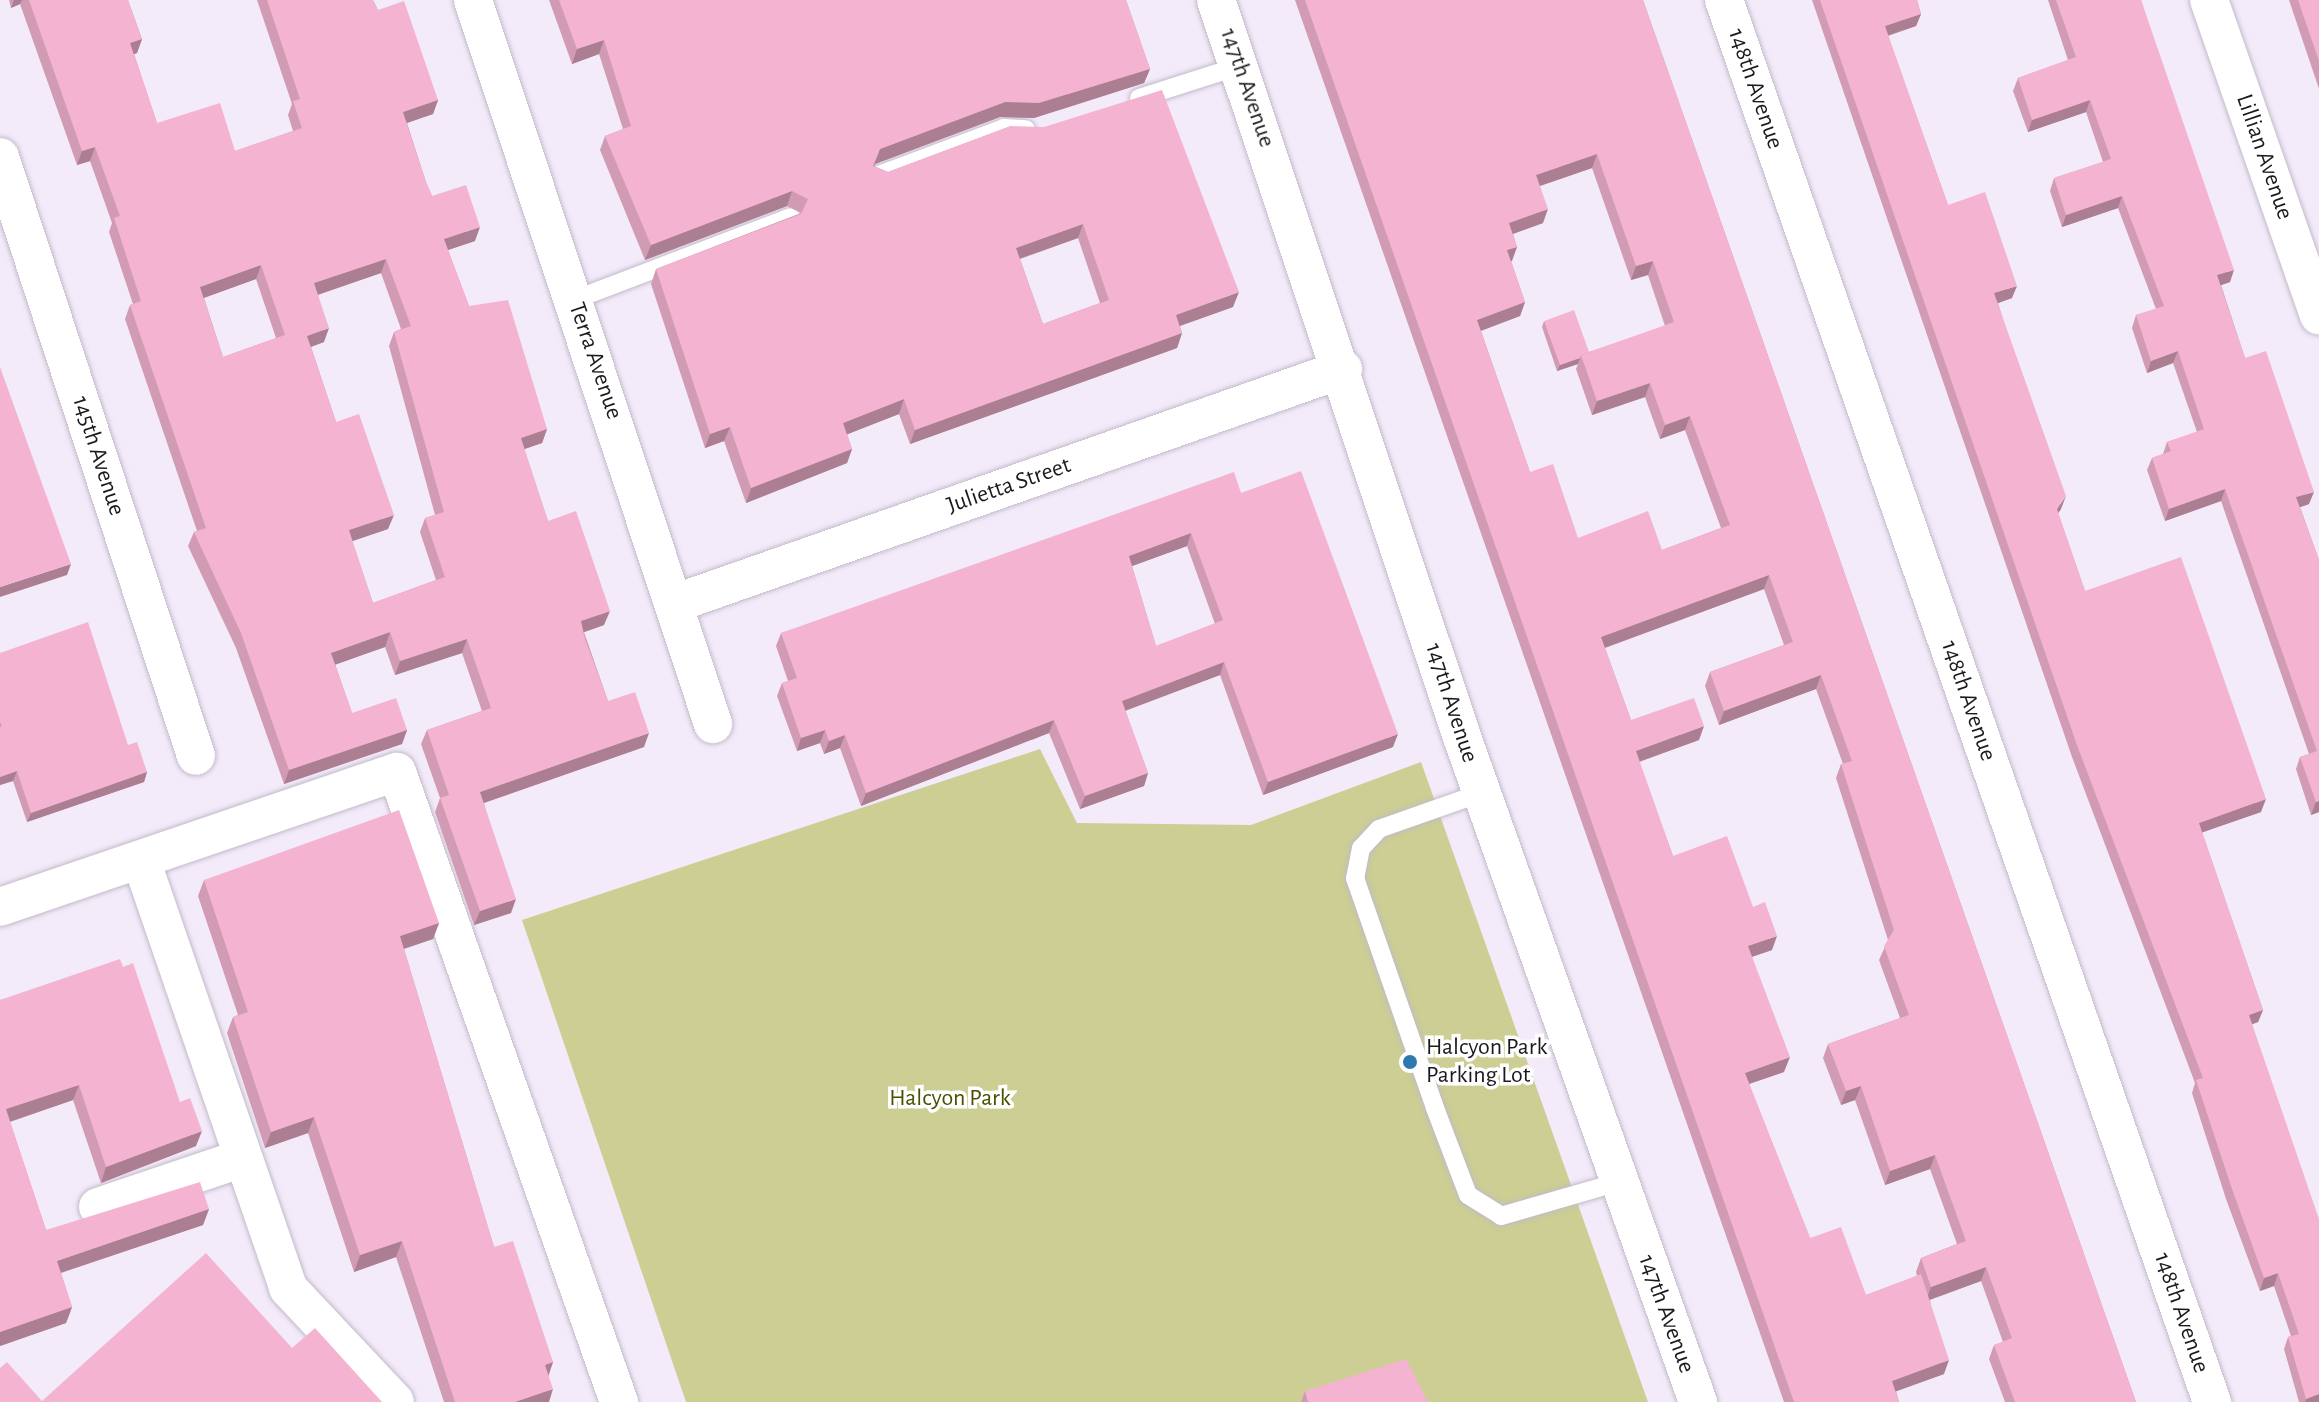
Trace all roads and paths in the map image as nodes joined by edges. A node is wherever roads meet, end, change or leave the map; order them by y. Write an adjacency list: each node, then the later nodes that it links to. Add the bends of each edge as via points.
1 (473, 0): 11 (street, Terra Avenue)
2 (1216, 0): 5 (street, 147th Avenue)
3 (1724, 0): 26 (street, 148th Avenue)
4 (2209, 0): 12 (street, Lillian Avenue)
5 (1239, 66): 6 (lane); 13 (street, 147th Avenue)
6 (1123, 103)
7 (1050, 125): 9 (lane, via 1004,128)
8 (0, 157): 16 (street, 145th Avenue)
9 (879, 175)
10 (791, 217): 11 (lane)
11 (574, 300): 14 (street, Terra Avenue)
12 (2319, 315)
13 (1343, 369): 14 (street, Julietta Street); 17 (street, 147th Avenue)
14 (676, 603): 15 (street, Terra Avenue)
15 (713, 724)
16 (196, 756)
17 (1481, 793): 21 (street, 147th Avenue); 21 (lane, via 1379,829 1361,848 1355,878 1435,1108 1468,1195 1501,1216)
18 (141, 860): 19 (street); 20 (street); 24 (street, via 397,772)
19 (0, 907)
20 (243, 1158): 22 (street); 23 (street, via 288,1288)
21 (1619, 1182): 25 (street, 147th Avenue)
22 (98, 1207)
23 (395, 1402)
24 (619, 1402)
25 (1698, 1402)
26 (2212, 1402)

